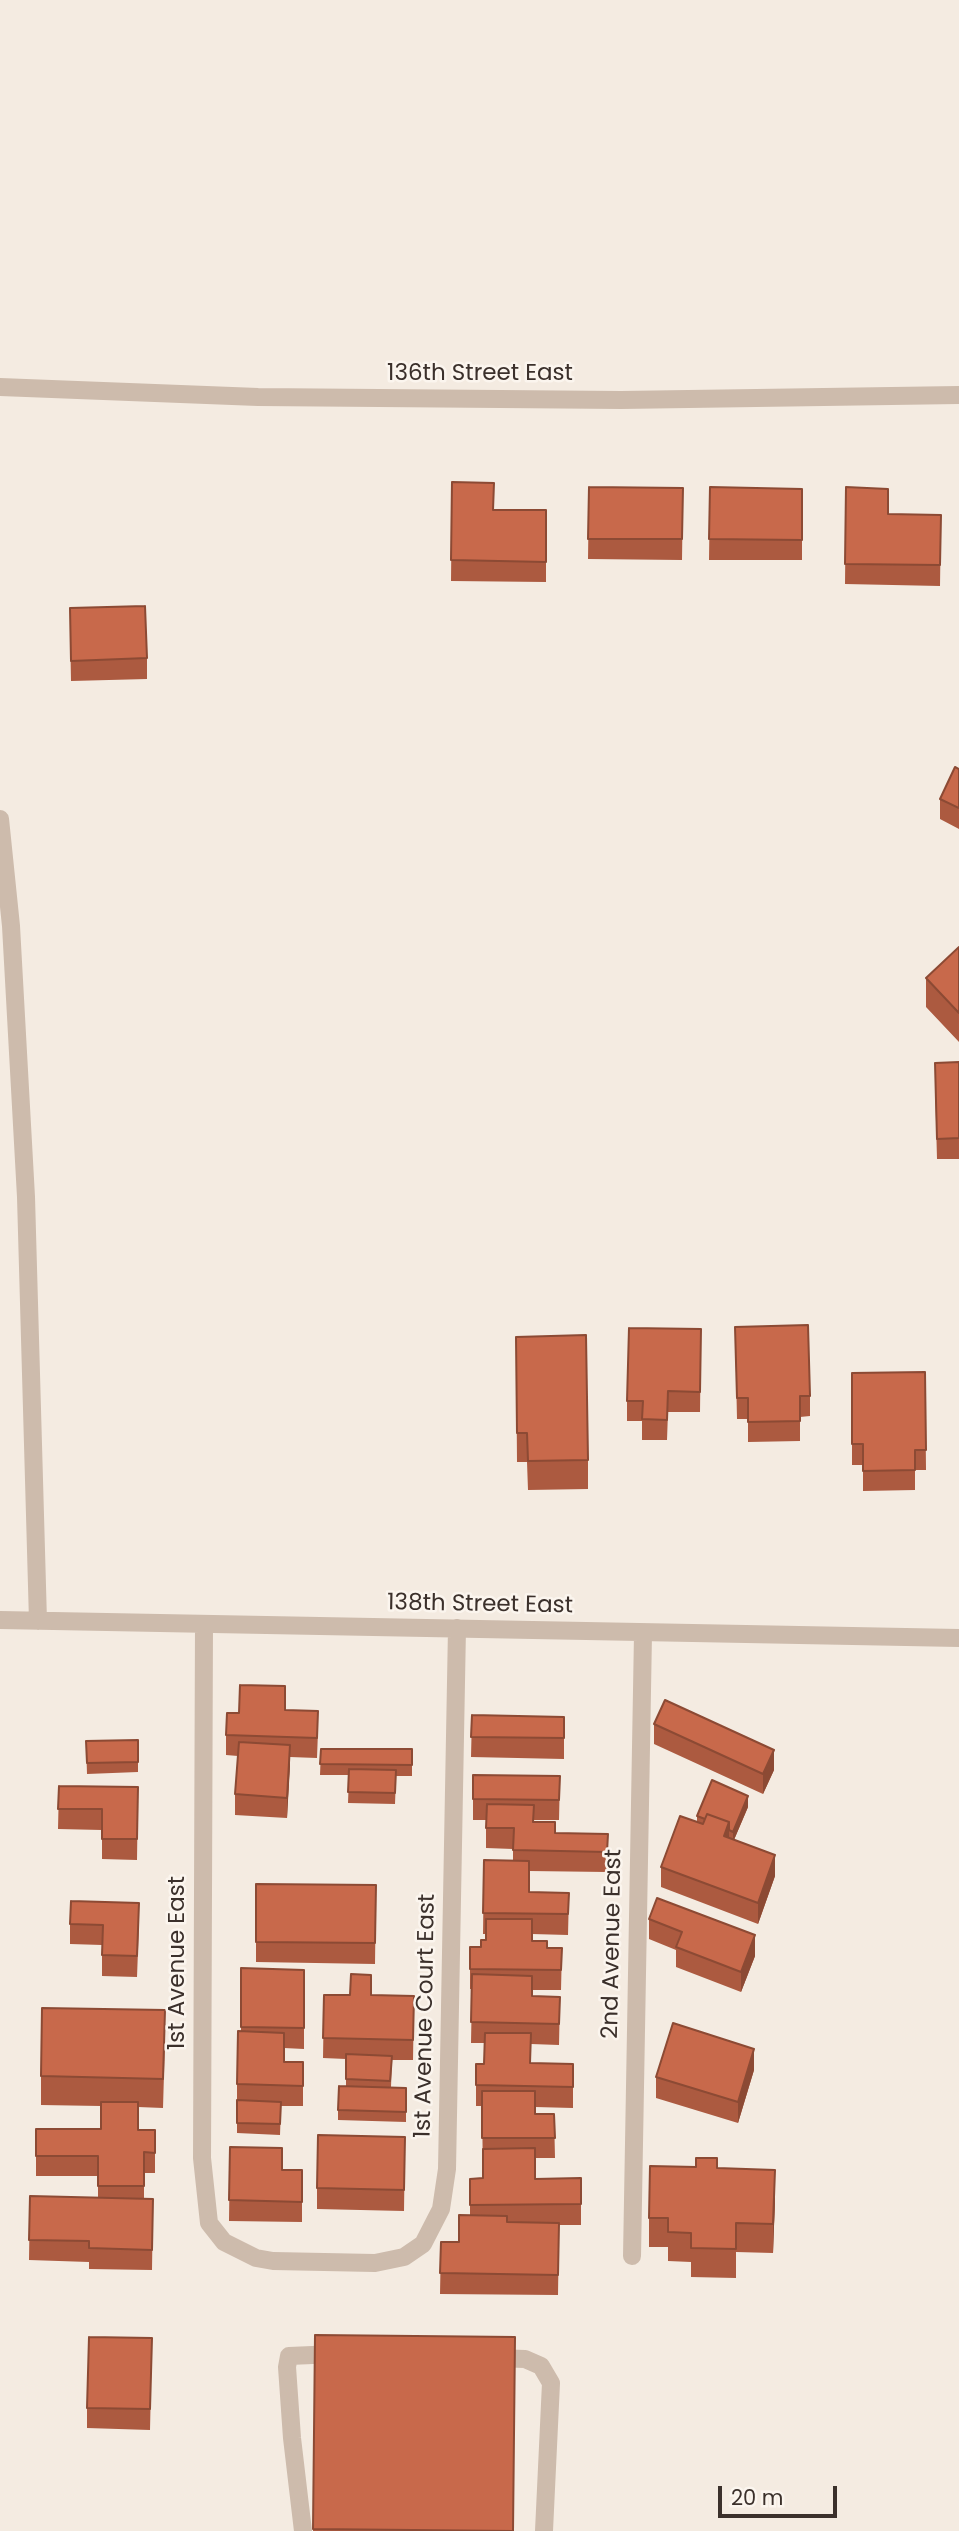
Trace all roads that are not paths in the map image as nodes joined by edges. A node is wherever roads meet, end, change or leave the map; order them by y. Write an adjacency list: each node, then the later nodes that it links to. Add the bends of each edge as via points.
1 (0, 387): 2 (street, 136th Street East, via 272,397 621,400)
2 (959, 395)
3 (0, 819): 4 (street)
4 (6, 951): 6 (street, via 26,1197)
5 (0, 1620): 6 (street, 138th Street East)
6 (38, 1621): 7 (street, 138th Street East)
7 (204, 1625): 8 (street, 138th Street East); 12 (street, 1st Avenue East, via 203,2189 215,2233 233,2248)
8 (457, 1629): 9 (street, 138th Street East); 12 (street, 1st Avenue Court East, via 449,2143 441,2209 423,2244 390,2262)
9 (643, 1634): 10 (street, 138th Street East); 11 (street, 2nd Avenue East)
10 (959, 1638)
11 (632, 2256)
12 (273, 2261)
13 (351, 2355): 15 (street, via 289,2356 290,2415)
14 (472, 2357): 16 (street, via 526,2359 541,2366 551,2383)
15 (303, 2531)
16 (544, 2531)

